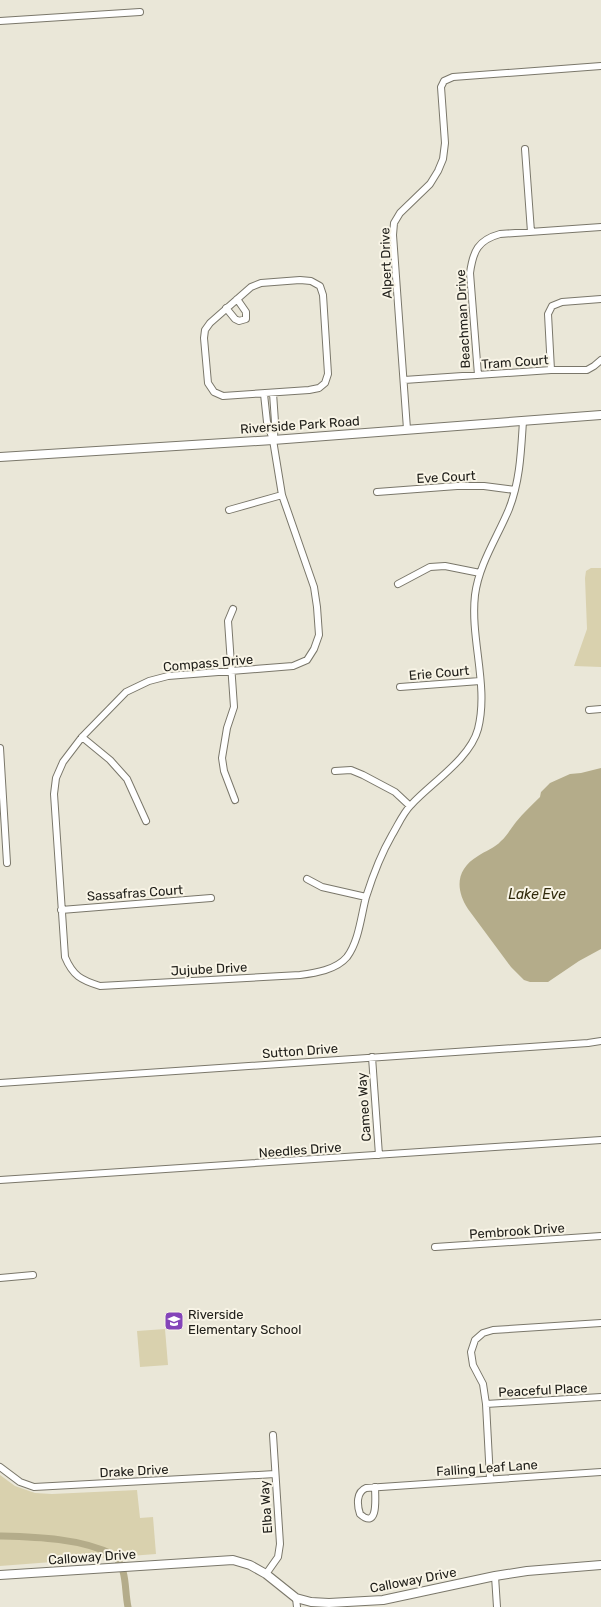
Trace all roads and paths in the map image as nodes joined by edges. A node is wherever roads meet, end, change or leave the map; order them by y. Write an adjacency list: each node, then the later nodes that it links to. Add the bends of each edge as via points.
1 (140, 12): 2 (street)
2 (0, 21)
3 (601, 66): 13 (street, Alpert Drive, via 453,77 444,81 441,87 445,143 443,159 430,184 400,213 394,223)
4 (525, 149): 6 (street)
5 (601, 227): 6 (street, Beachman Drive)
6 (531, 232): 12 (street, Beachman Drive, via 500,234 488,238 479,246 472,258 470,273)
7 (237, 299): 9 (street); 9 (street, via 246,312 246,319 239,322 234,320); 14 (street, via 251,287 261,283 300,280 312,281 320,286 323,295 328,374 325,383 319,388 309,390)
8 (601, 299): 11 (street, via 562,302 552,306 548,314)
9 (226, 308): 15 (street, via 205,330 208,382 214,392 223,396)
10 (601, 360): 11 (street, Tram Court, via 587,370)
11 (551, 370): 12 (street, Tram Court)
12 (478, 375): 13 (street, Tram Court)
13 (404, 380): 18 (street, Alpert Drive)
14 (273, 393): 15 (street); 19 (street)
15 (264, 394): 19 (street, via 267,422)
16 (601, 415): 17 (street, Riverside Park Road)
17 (523, 422): 18 (street, Riverside Park Road); 21 (street, Jujube Drive, via 520,467)
18 (407, 430): 19 (street, Riverside Park Road)
19 (273, 440): 20 (street, Riverside Park Road); 23 (street, Compass Drive)
20 (0, 457)
21 (515, 490): 22 (street, Eve Court, via 457,486); 25 (street, Jujube Drive)
22 (377, 492)
23 (282, 495): 24 (street); 28 (street, Compass Drive, via 314,588 319,635 307,660 293,666)
24 (229, 510)
25 (480, 574): 26 (street, via 445,566 430,567); 29 (street, Jujube Drive, via 475,596)
26 (398, 584)
27 (232, 609): 28 (street, via 228,621)
28 (232, 672): 33 (street, Compass Drive, via 168,676 149,681 126,692); 36 (street, via 234,707 227,728 222,758)
29 (480, 680): 30 (street, Erie Court); 37 (street, Jujube Drive, via 481,712 478,730 470,745 461,758)
30 (400, 687)
31 (601, 709): 32 (street)
32 (589, 710)
33 (82, 737): 38 (street, via 110,760 127,779); 43 (street, Compass Drive, via 63,762 56,778 54,794)
34 (0, 748): 39 (street)
35 (335, 771): 37 (street, via 351,770 370,778 395,792)
36 (235, 800)
37 (410, 806): 41 (street, Jujube Drive, via 392,836)
38 (146, 821)
39 (7, 863)
40 (307, 879): 41 (street, via 322,887)
41 (366, 897): 43 (street, Jujube Drive, via 354,943 346,958 320,972 100,986 86,982 71,970 65,957)
42 (211, 898): 43 (street, Sassafras Court)
43 (61, 910)
44 (601, 1041): 45 (street, Sutton Drive)
45 (372, 1057): 46 (street, Sutton Drive); 48 (street, Cameo Way)
46 (0, 1083)
47 (601, 1140): 48 (street, Needles Drive)
48 (379, 1156): 49 (street, Needles Drive)
49 (0, 1180)
50 (601, 1236): 51 (street, Pembrook Drive)
51 (435, 1247)
52 (33, 1275): 53 (street)
53 (0, 1278)
54 (601, 1323): 56 (street, via 493,1330 483,1333 475,1340 471,1352 472,1365 482,1384)
55 (601, 1397): 56 (street, Peaceful Place)
56 (486, 1404): 61 (street)
57 (273, 1435): 60 (street, Elba Way)
58 (0, 1467): 60 (street, Drake Drive, via 20,1482 34,1487)
59 (601, 1472): 61 (street, Falling Leaf Lane)
60 (275, 1474): 64 (street, Elba Way, via 280,1544 278,1557)
61 (490, 1479): 62 (street, Falling Leaf Lane)
62 (374, 1487): 62 (street, Falling Leaf Lane, via 366,1488 359,1493 358,1508 364,1518 369,1519 376,1510)
63 (601, 1565): 66 (street, Calloway Drive)
64 (266, 1574): 65 (street, Calloway Drive, via 250,1565 233,1560); 67 (street, Calloway Drive)
65 (0, 1575)
66 (495, 1576): 68 (street, Calloway Drive); 70 (street)
67 (296, 1598): 68 (street, Calloway Drive, via 311,1602); 69 (street)
68 (384, 1604)
69 (297, 1607)
70 (497, 1607)

